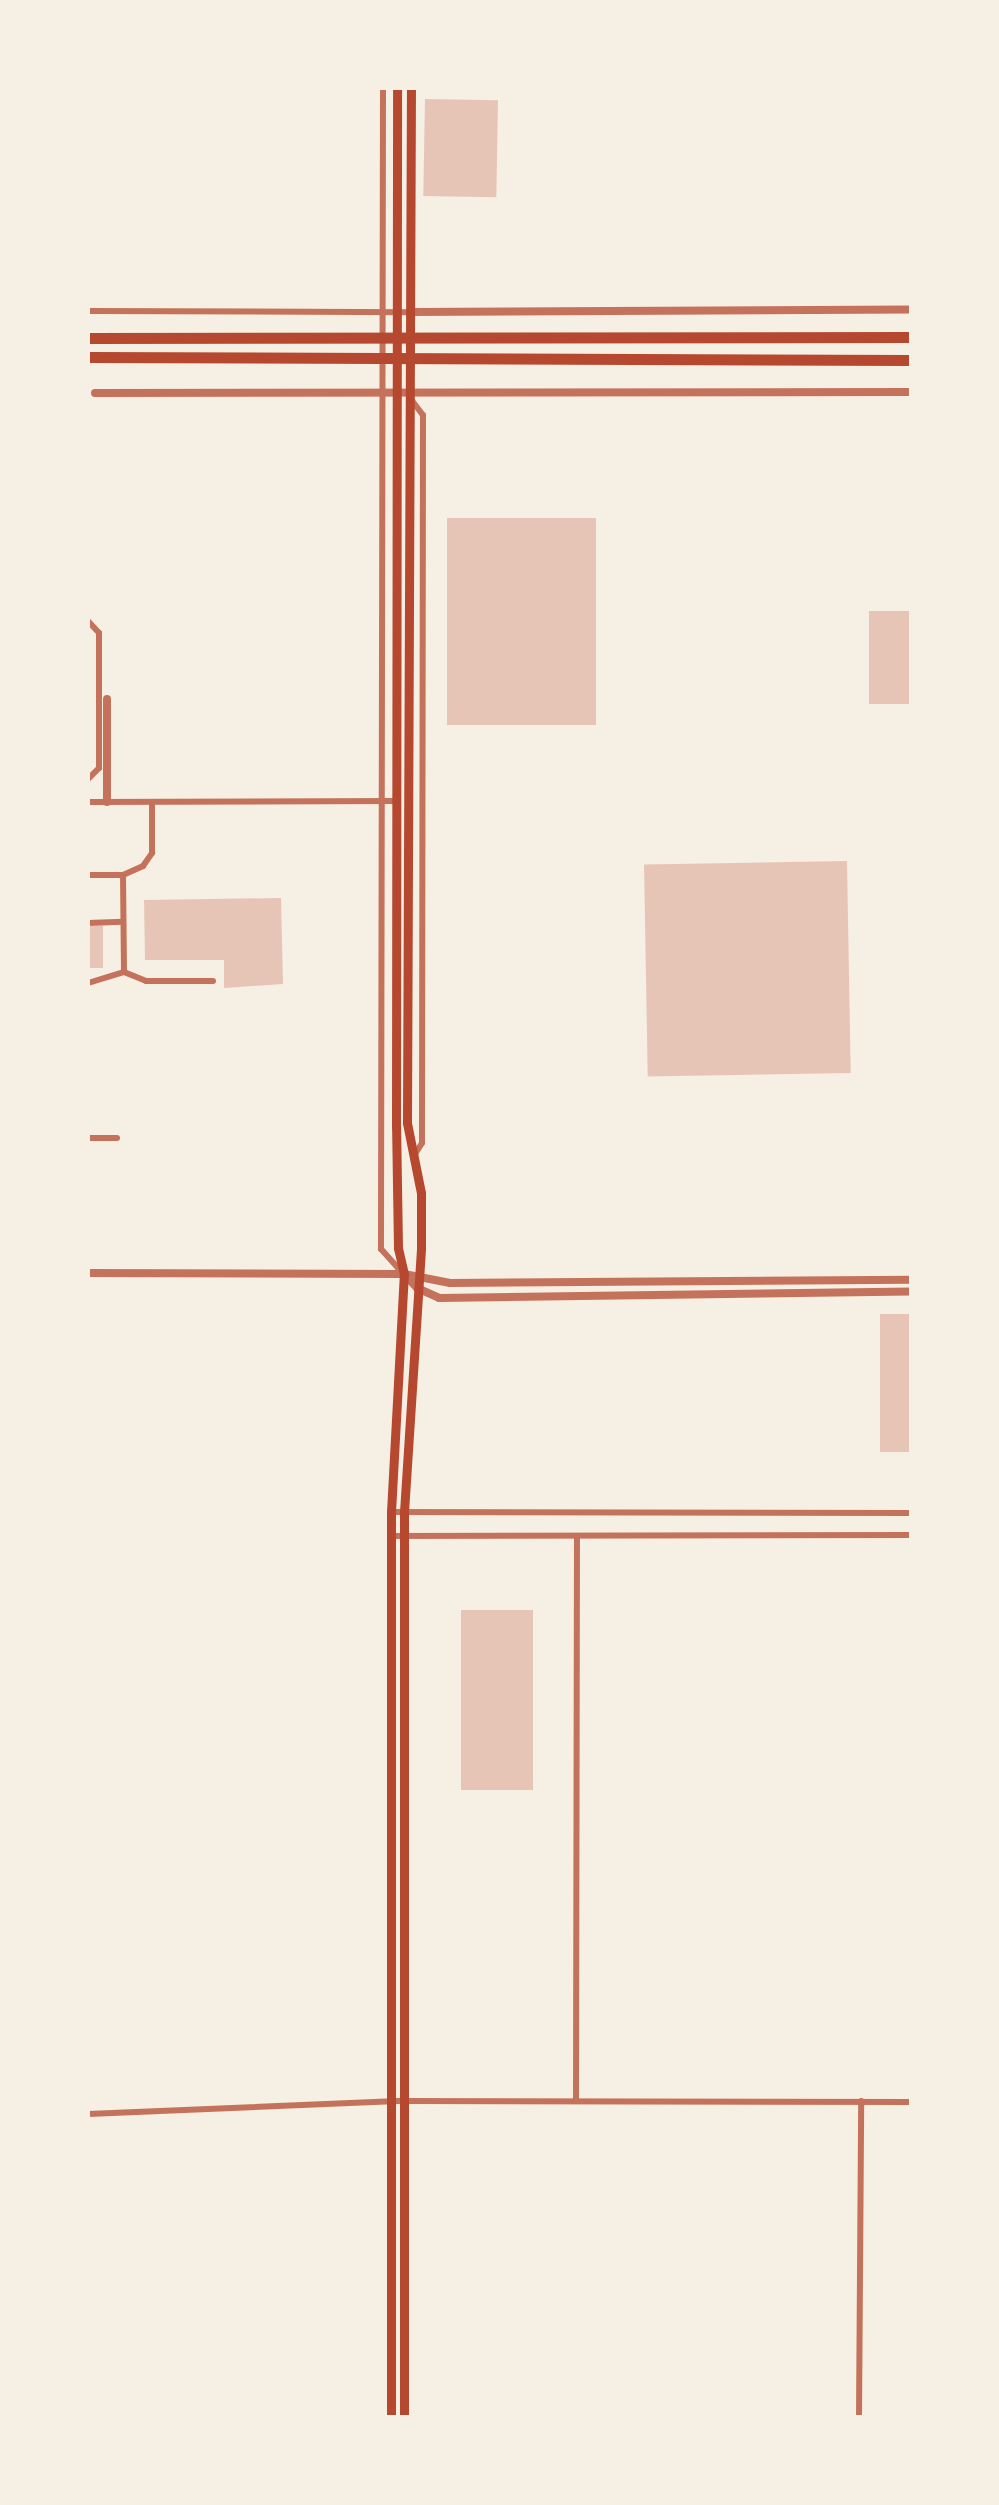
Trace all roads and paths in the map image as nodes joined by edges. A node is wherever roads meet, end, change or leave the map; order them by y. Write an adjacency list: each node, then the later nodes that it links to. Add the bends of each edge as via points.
1 (383, 88): 6 (street)
2 (397, 88): 7 (main road)
3 (413, 91): 8 (main road)
4 (911, 309): 8 (street)
5 (88, 311): 6 (street)
6 (381, 311): 7 (street); 13 (street)
7 (397, 311): 8 (street); 11 (main road)
8 (412, 312): 12 (main road)
9 (911, 337): 12 (highway)
10 (88, 338): 13 (highway)
11 (396, 339): 12 (highway); 13 (highway); 15 (main road)
12 (410, 339): 16 (main road)
13 (381, 340): 14 (street)
14 (381, 355): 15 (highway); 17 (highway); 19 (street)
15 (396, 356): 16 (highway); 20 (main road)
16 (410, 356): 18 (highway); 23 (main road)
17 (88, 357)
18 (911, 360)
19 (381, 392): 20 (street); 22 (street); 32 (street)
20 (395, 392): 23 (street); 27 (main road)
21 (911, 392): 23 (street)
22 (95, 393)
23 (410, 395): 28 (main road); 42 (street, via 423,415 422,1143)
24 (88, 621): 26 (street, via 99,633 99,768)
25 (107, 699): 30 (street)
26 (88, 779)
27 (396, 801): 28 (street); 32 (street); 44 (main road, via 398,1248)
28 (409, 801): 42 (main road, via 407,1123)
29 (88, 802): 30 (street)
30 (107, 802): 31 (street)
31 (152, 802): 32 (street); 34 (street, via 152,853 143,866)
32 (381, 802): 44 (street, via 381,1249)
33 (88, 875): 34 (street)
34 (123, 875): 35 (street)
35 (123, 922): 36 (street); 37 (street)
36 (88, 923)
37 (124, 972): 38 (street, via 146,981); 39 (street)
38 (213, 981)
39 (88, 983)
40 (88, 1138): 41 (street)
41 (117, 1138)
42 (414, 1156): 45 (main road, via 421,1193)
43 (88, 1273): 44 (street)
44 (404, 1274): 45 (street); 47 (street); 49 (main road)
45 (418, 1275): 46 (street, via 450,1283); 47 (main road)
46 (911, 1280)
47 (417, 1288): 48 (street, via 439,1298); 50 (main road)
48 (911, 1291)
49 (391, 1512): 50 (street); 53 (main road)
50 (404, 1512): 51 (street); 54 (main road)
51 (911, 1513)
52 (911, 1535): 55 (street)
53 (390, 1536): 54 (street); 56 (main road)
54 (404, 1536): 55 (street); 57 (main road)
55 (577, 1536): 58 (street)
56 (390, 2101): 57 (street); 61 (street); 62 (main road)
57 (404, 2101): 58 (street); 63 (main road)
58 (576, 2101): 59 (street)
59 (861, 2101): 60 (street); 64 (street)
60 (911, 2102)
61 (88, 2114)
62 (391, 2417)
63 (404, 2417)
64 (859, 2417)

